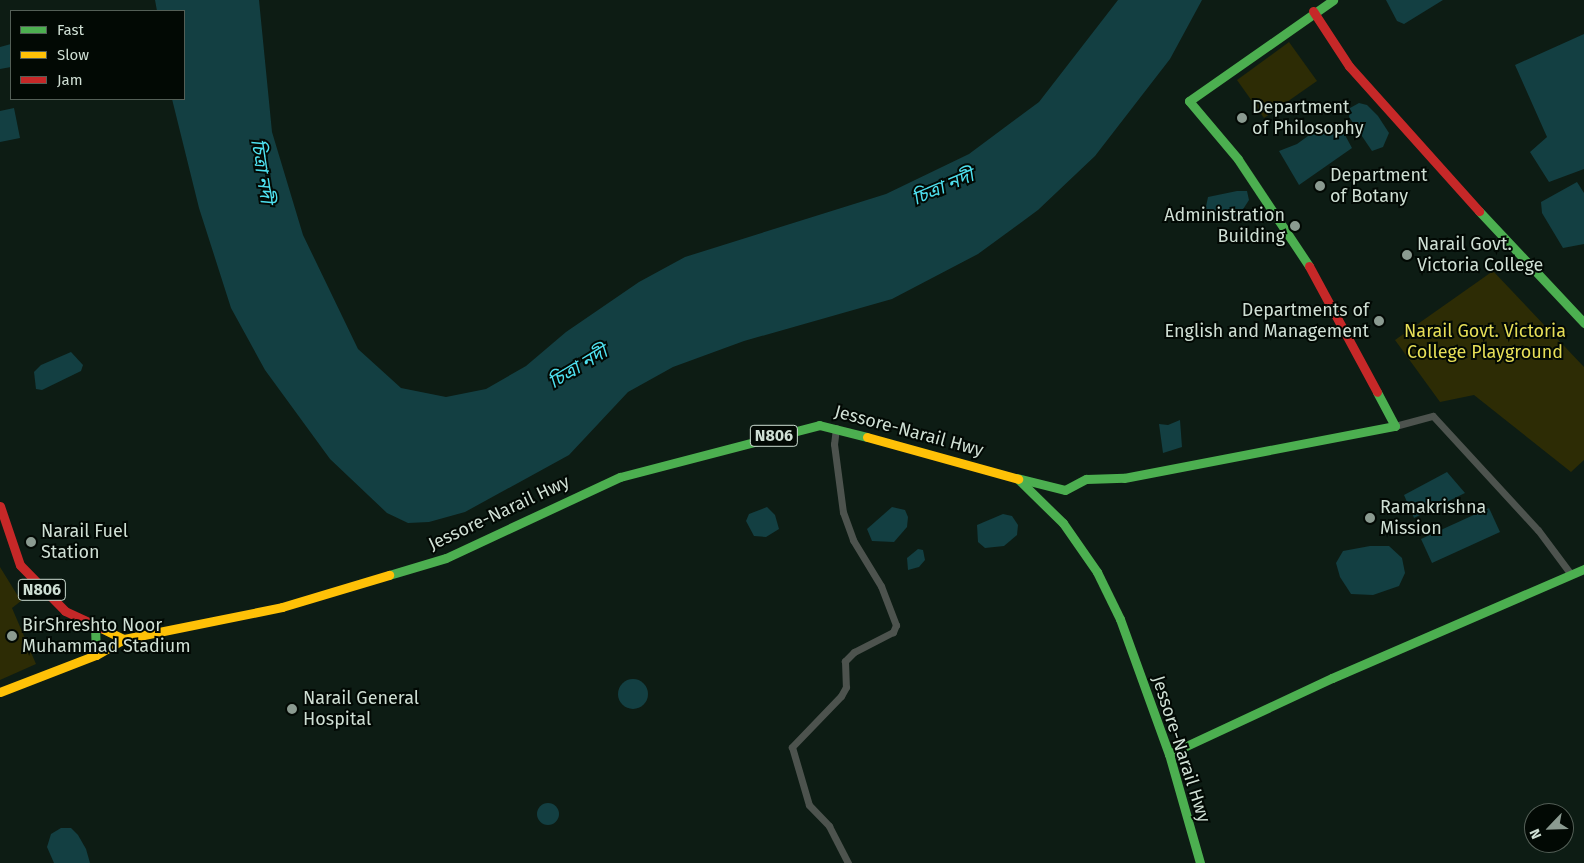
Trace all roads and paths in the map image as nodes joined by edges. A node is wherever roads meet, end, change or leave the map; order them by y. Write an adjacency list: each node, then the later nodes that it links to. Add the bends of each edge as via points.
1 (1334, 0): 2 (main road)
2 (1313, 11): 3 (main road, via 1349,66 1427,156); 4 (main road, via 1189,101 1238,159 1309,266)
3 (1584, 323)
4 (1395, 426): 6 (main road, via 1124,478 1086,479 1065,490); 9 (street, via 1433,416 1538,530)
5 (836, 428): 6 (main road, Jessore-Narail Hwy / N806); 11 (main road, Jessore-Narail Hwy / N806, via 819,425 620,477 446,558 282,608); 15 (street, via 834,444 843,512 853,540 881,586 896,625 893,632 845,660 846,687 841,696 792,747 809,805 829,826)
6 (1017, 478): 14 (main road, Jessore-Narail Hwy / N806, via 1063,523 1097,572 1120,618)
7 (0, 506): 10 (main road, N806, via 20,564 65,611)
8 (1584, 569): 9 (main road)
9 (1570, 573): 14 (main road)
10 (95, 626): 11 (main road, N806); 12 (main road)
11 (124, 639): 12 (main road, Jessore-Narail Hwy)
12 (96, 655): 13 (main road, Jessore-Narail Hwy)
13 (0, 692)
14 (1169, 754): 16 (main road, Jessore-Narail Hwy / N806)
15 (848, 863)
16 (1200, 863)

